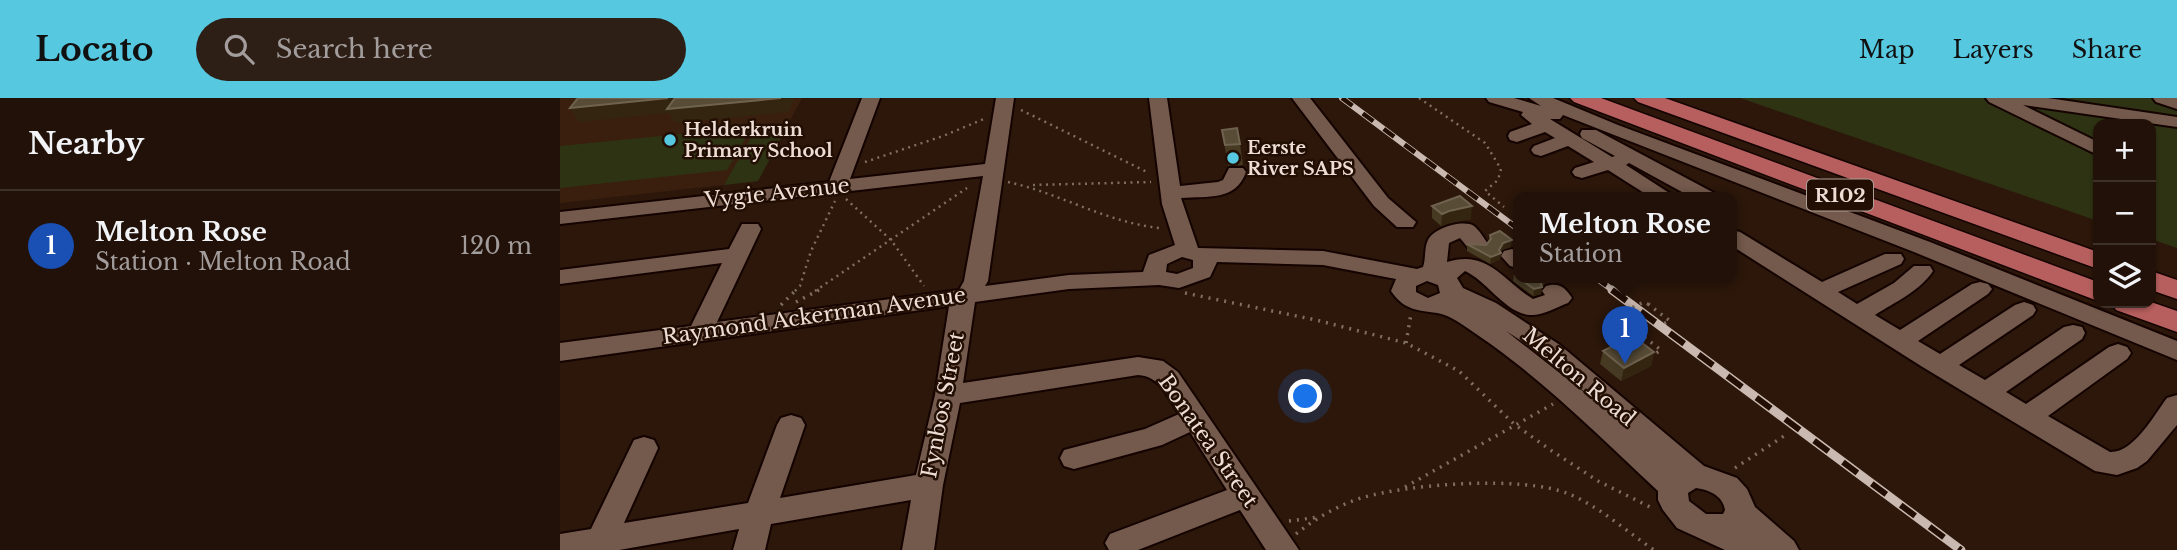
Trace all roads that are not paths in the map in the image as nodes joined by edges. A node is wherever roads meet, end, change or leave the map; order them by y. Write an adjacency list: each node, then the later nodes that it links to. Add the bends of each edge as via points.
1 (871, 98): 24 (street)
2 (1158, 98): 25 (street)
3 (1301, 98): 29 (street, via 1381,202)
4 (1538, 98): 55 (street)
5 (1581, 98): 44 (main road, R102)
6 (1645, 98): 36 (main road, R102)
7 (1995, 98): 17 (street)
8 (2012, 98): 13 (street)
9 (2162, 98): 11 (street)
10 (1504, 100): 14 (street); 19 (street, via 1556,115)
11 (2177, 104)
12 (1003, 107): 22 (street, Fynbos Street)
13 (2177, 122)
14 (1546, 125): 15 (street); 16 (street)
15 (1517, 135)
16 (1570, 139): 18 (street); 20 (street)
17 (2093, 147)
18 (1541, 150)
19 (1631, 157): 20 (street); 27 (street)
20 (1609, 163): 23 (street); 26 (street)
21 (1236, 172): 25 (street, via 1232,183 1223,188)
22 (988, 173): 24 (street, Vygie Avenue); 46 (street, Fynbos Street, via 976,281)
23 (1582, 173)
24 (840, 178): 28 (street, Vygie Avenue)
25 (1164, 189): 34 (street); 37 (street)
26 (1657, 192)
27 (1698, 192)
28 (560, 218)
29 (1405, 222)
30 (750, 229): 33 (street)
31 (1742, 233): 41 (street)
32 (1477, 238): 42 (street, via 1447,234 1438,241)
33 (736, 255): 39 (street); 52 (street)
34 (1197, 259): 37 (street, Melton Road, via 1184,281); 42 (street, Melton Road, via 1230,268 1302,267)
35 (1893, 259): 41 (street)
36 (2093, 259)
37 (1165, 270): 46 (street, Raymond Ackerman Avenue)
38 (1922, 271): 50 (street)
39 (560, 277)
40 (2156, 283): 45 (main road)
41 (1830, 287): 50 (street)
42 (1428, 289): 47 (street, via 1454,267 1472,265 1485,270 1523,305 1532,308); 68 (street, Melton Road, via 1572,396)
43 (1980, 289): 54 (street)
44 (2093, 290)
45 (2177, 290)
46 (967, 295): 52 (street, Raymond Ackerman Avenue); 60 (street, Fynbos Street, via 961,306)
47 (1547, 297)
48 (2139, 308): 51 (main road)
49 (2024, 310): 58 (street)
50 (1858, 314): 54 (street)
51 (2177, 322)
52 (700, 332): 56 (street, Raymond Ackerman Avenue)
53 (2073, 333): 59 (street)
54 (1900, 341): 58 (street)
55 (2177, 351)
56 (560, 352)
57 (2118, 353): 62 (street)
58 (1940, 366): 59 (street)
59 (1985, 393): 62 (street)
60 (948, 395): 63 (street, Bonatea Street, via 1144,365 1169,378); 67 (street, Fynbos Street)
61 (2177, 405): 62 (street, via 2132,459 2121,464 2105,463)
62 (2026, 417)
63 (1195, 418): 66 (street, via 1152,438); 69 (street, Bonatea Street)
64 (792, 425): 70 (street)
65 (643, 449): 74 (street)
66 (1074, 458)
67 (928, 485): 70 (street); 78 (street, Fynbos Street)
68 (1676, 491): 71 (street, via 1712,478 1730,488); 72 (street, via 1674,503 1680,514)
69 (1247, 495): 73 (street); 76 (street, Bonatea Street)
70 (759, 513): 74 (street); 77 (street)
71 (1741, 513): 72 (street, via 1732,525); 80 (street)
72 (1714, 529): 79 (street)
73 (1121, 543)
74 (599, 545): 75 (street)
75 (560, 547)
76 (1282, 549)
77 (749, 550)
78 (918, 550)
79 (1754, 550)
80 (1783, 550)

